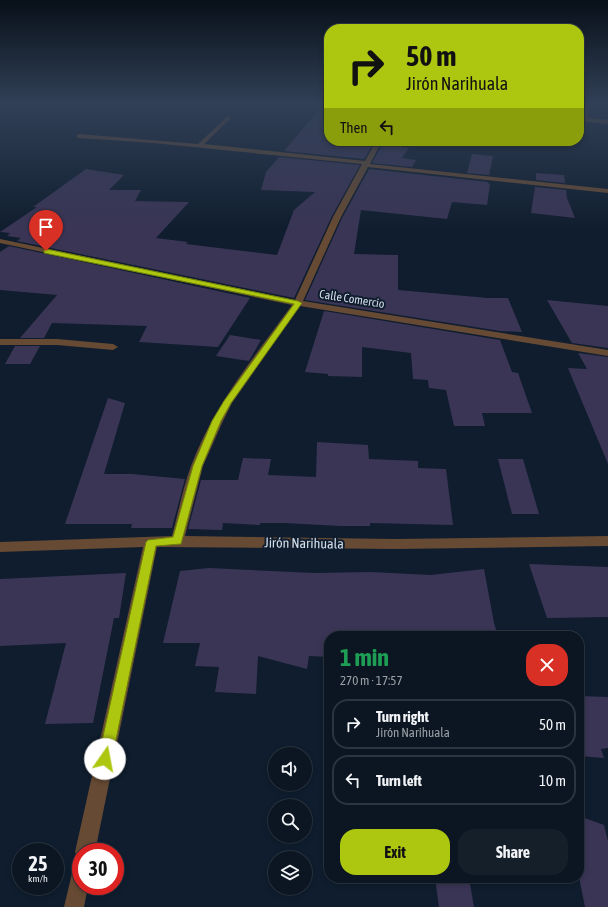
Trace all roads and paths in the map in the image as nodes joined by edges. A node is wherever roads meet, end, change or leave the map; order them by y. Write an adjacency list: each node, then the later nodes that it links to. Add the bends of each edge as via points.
1 (191, 145): 2 (street)
2 (199, 146): 4 (street)
3 (376, 146): 4 (street)
4 (366, 164): 5 (street); 7 (street, via 337,217)
5 (608, 191)
6 (0, 242): 7 (street, Calle Comercio)
7 (298, 303): 10 (street, Calle Comercio); 11 (street, via 217,421 198,466)
8 (0, 342): 9 (street, via 57,342)
9 (113, 347)
10 (608, 353)
11 (177, 541): 12 (street, Jirón Narihuala, via 395,544); 13 (street, Jirón Narihuala)
12 (608, 541)
13 (151, 542): 14 (street, Jirón Narihuala); 15 (street)
14 (0, 547)
15 (87, 843)
16 (76, 895): 17 (street)
17 (74, 907)

